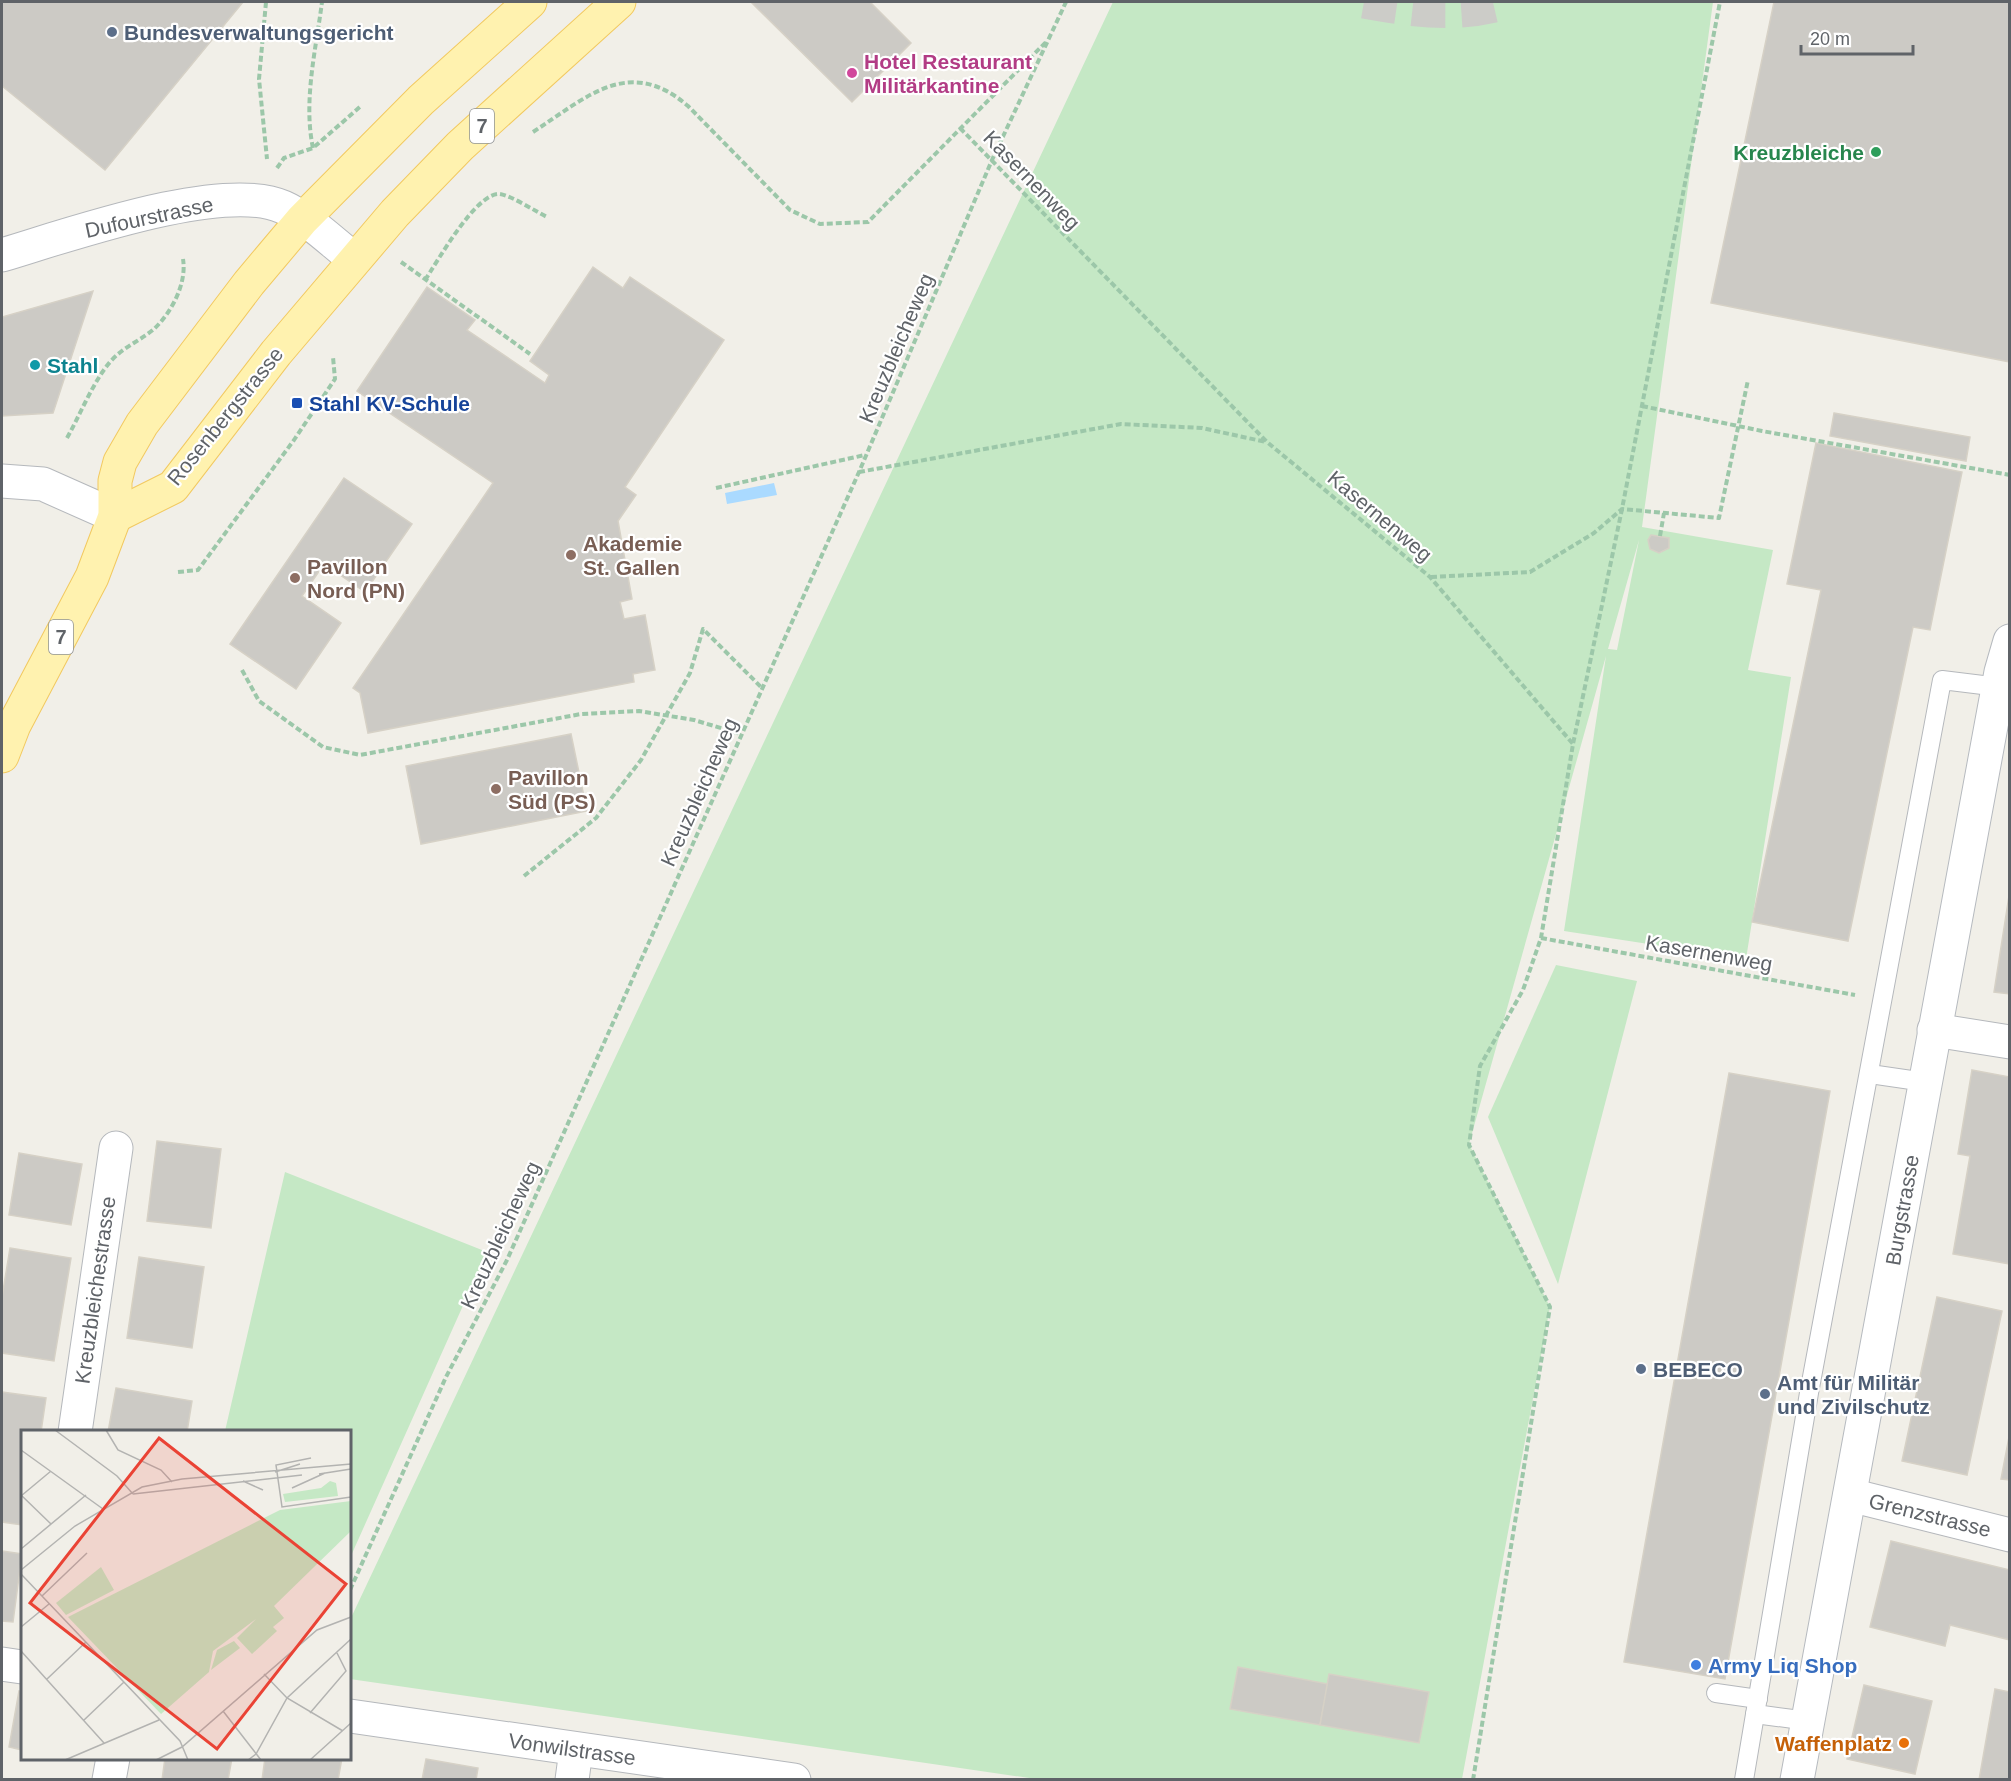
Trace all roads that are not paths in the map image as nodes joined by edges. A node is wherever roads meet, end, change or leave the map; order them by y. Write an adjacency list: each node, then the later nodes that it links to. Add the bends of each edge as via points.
1 (530, 2): 3 (main road, 7, via 421,100)
2 (619, 2): 5 (main road, Rosenbergstrasse / 7, via 460,146)
3 (303, 220): 4 (street, Dufourstrasse, via 283,207 253,201 220,201 177,207); 5 (street, Dufourstrasse); 7 (main road, 7, via 142,424 120,462 115,481)
4 (2, 255)
5 (354, 259): 7 (main road, Rosenbergstrasse / 7, via 276,352 173,487)
6 (2, 482): 7 (street, via 43,484)
7 (115, 516): 10 (main road, 7, via 92,577 14,725)
8 (2010, 641): 9 (street, Burgstrasse)
9 (2000, 687): 11 (street, Burgstrasse); 13 (lane, via 1942,680 1880,999)
10 (2, 756)
11 (1934, 1030): 12 (street); 14 (street, Burgstrasse)
12 (2010, 1042)
13 (1870, 1074): 14 (lane); 22 (lane, via 1809,1393)
14 (1925, 1082): 17 (street, Burgstrasse)
15 (116, 1148): 16 (street, Kreuzbleichestrasse)
16 (75, 1430)
17 (1850, 1495): 18 (street, Grenzstrasse); 24 (street, Burgstrasse)
18 (2010, 1535)
19 (2, 1664): 20 (street)
20 (21, 1667)
21 (1716, 1693): 22 (lane)
22 (1756, 1706): 24 (lane); 29 (lane)
23 (351, 1716): 26 (street, Vonwilstrasse)
24 (1808, 1721): 30 (street, Burgstrasse)
25 (113, 1760): 27 (street)
26 (574, 1765): 28 (street, Vonwilstrasse)
27 (109, 1779)
28 (794, 1779)
29 (1744, 1779)
30 (1797, 1779)

